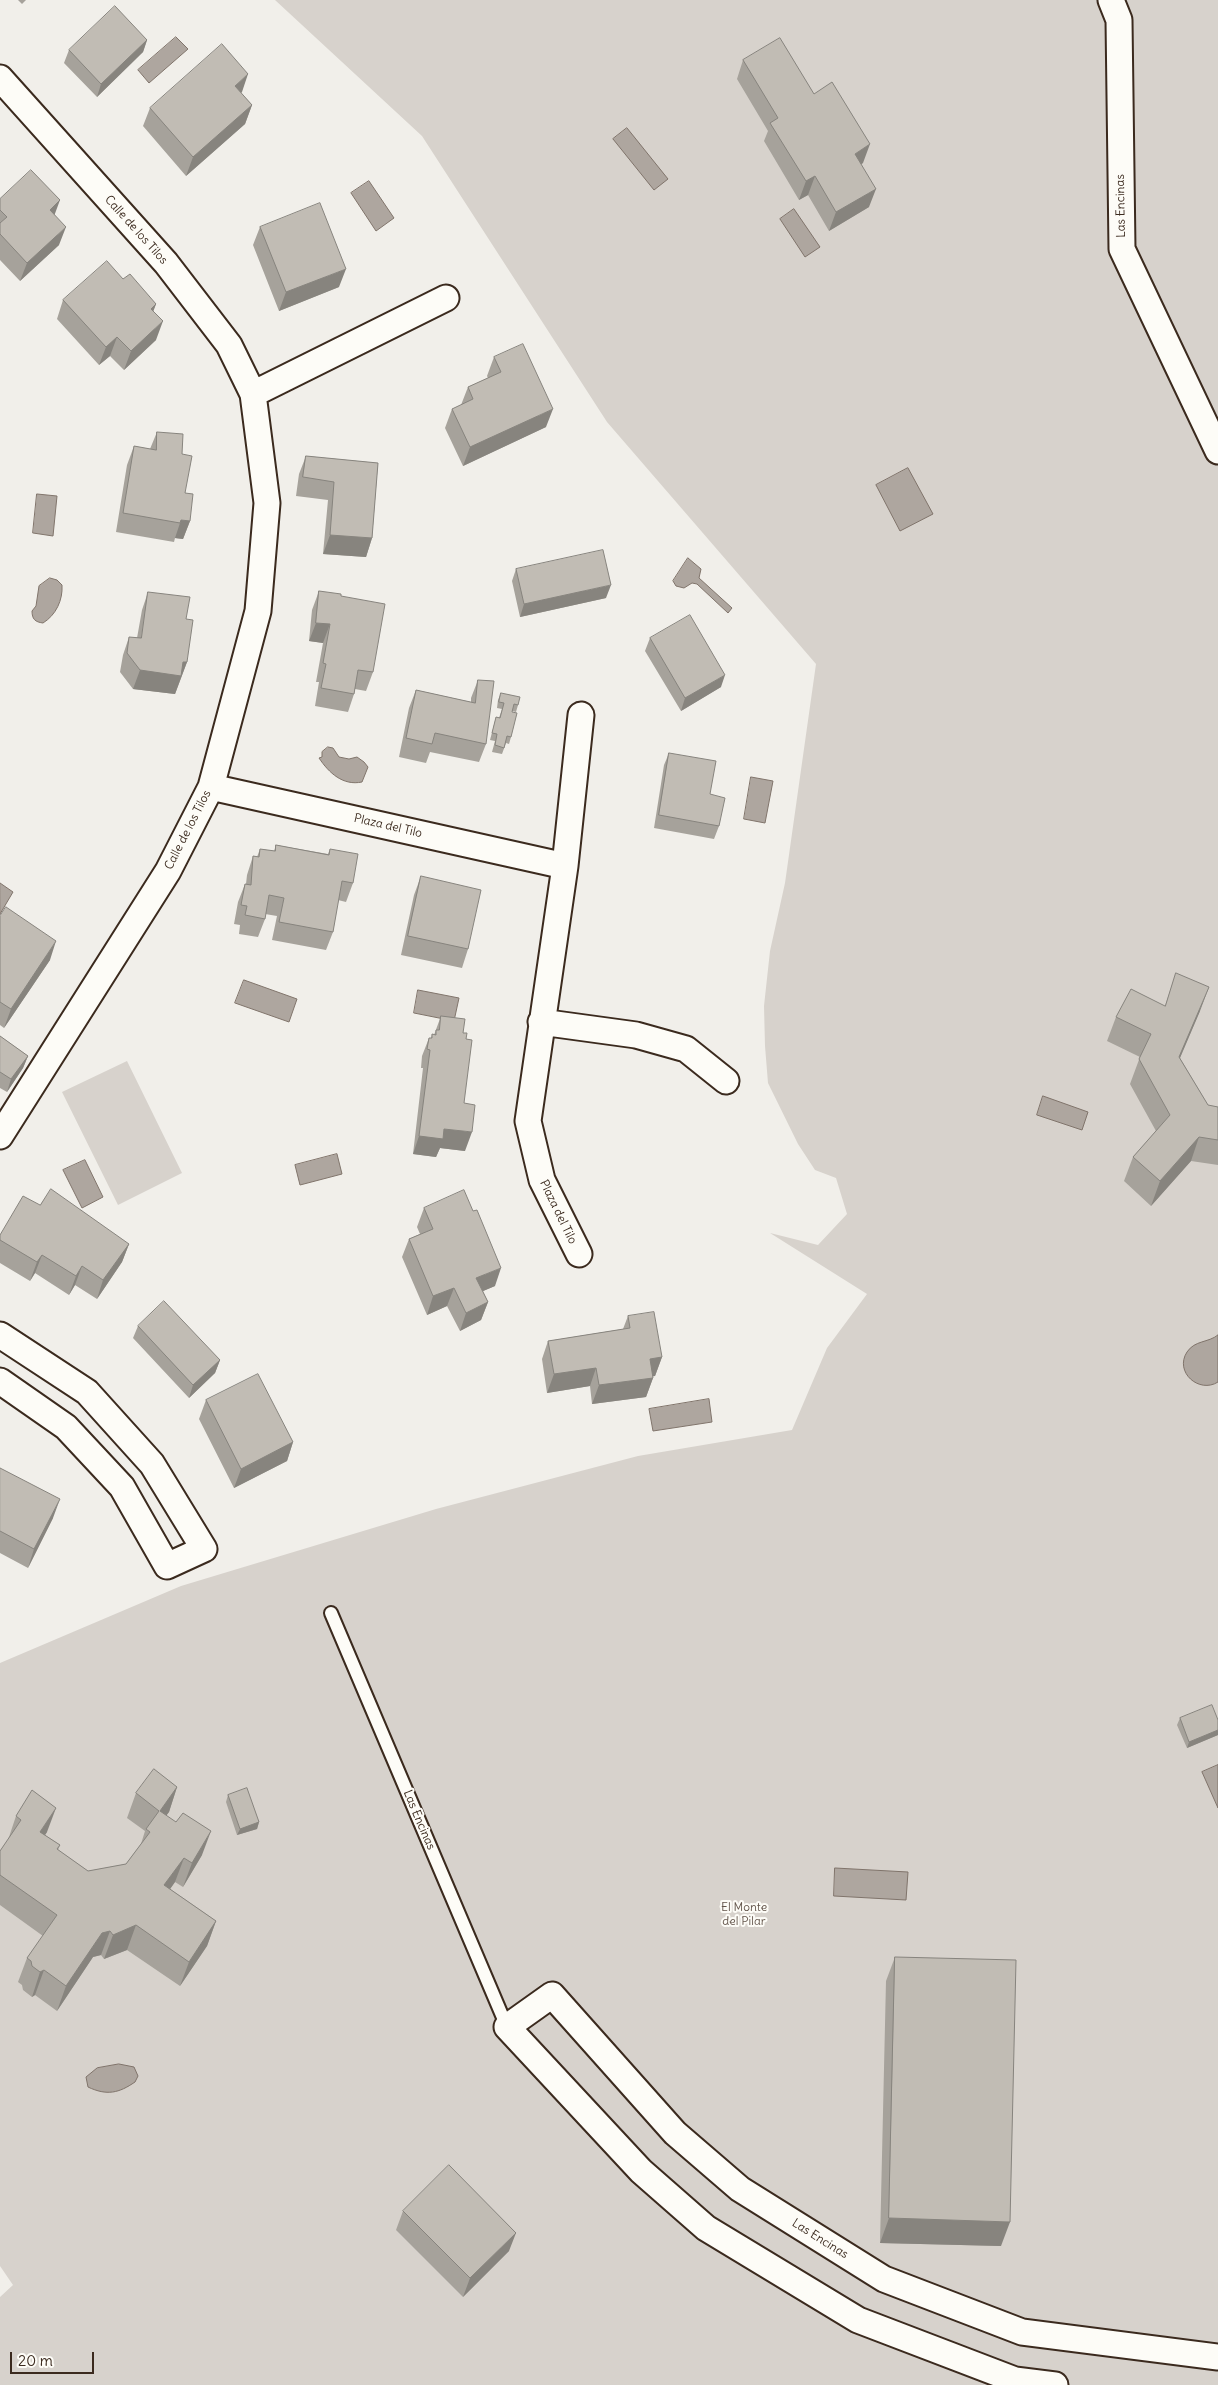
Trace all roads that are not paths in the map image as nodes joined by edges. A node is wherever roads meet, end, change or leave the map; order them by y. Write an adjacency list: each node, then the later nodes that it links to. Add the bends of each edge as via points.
1 (1111, 0): 5 (street, Las Encinas, via 1119,20 1122,249)
2 (0, 78): 4 (street, Calle de los Tilos, via 166,263 229,345)
3 (446, 298): 4 (street)
4 (254, 394): 7 (street, Calle de los Tilos, via 268,503 258,612)
5 (1218, 451)
6 (581, 714): 8 (street, Plaza del Tilo)
7 (211, 787): 8 (street, Plaza del Tilo); 11 (street, Calle de los Tilos, via 168,871)
8 (565, 866): 9 (street, Plaza del Tilo)
9 (541, 1022): 10 (street, via 636,1036 686,1049); 12 (street, Plaza del Tilo, via 528,1121 542,1180)
10 (726, 1080)
11 (0, 1136)
12 (579, 1254)
13 (0, 1334): 14 (street, via 87,1392 152,1464 204,1550 167,1566 122,1486 66,1427)
14 (0, 1382)
15 (330, 1613): 16 (lane, Las Encinas)
16 (507, 2027): 17 (street, Las Encinas, via 552,1994 675,2133 740,2189 884,2279 1022,2332); 18 (street, Las Encinas, via 641,2171 706,2228 858,2320 1014,2380)
17 (1218, 2357)
18 (1055, 2385)

